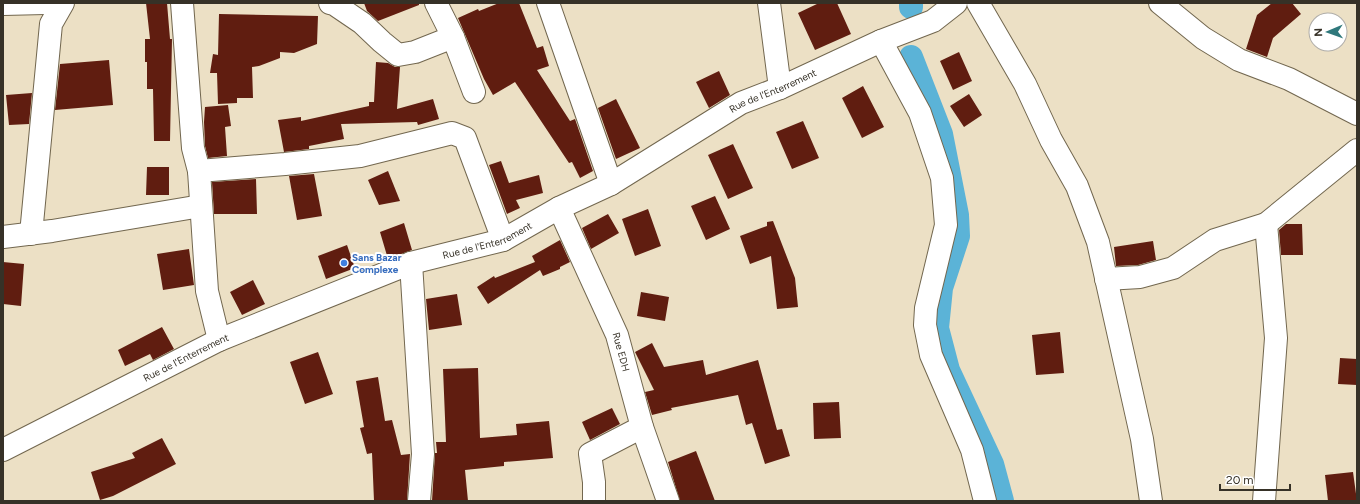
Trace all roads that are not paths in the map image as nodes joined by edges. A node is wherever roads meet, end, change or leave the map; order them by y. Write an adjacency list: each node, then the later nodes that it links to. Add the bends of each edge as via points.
1 (45, 3): 11 (street)
2 (63, 3): 23 (street, via 51,24)
3 (182, 3): 18 (street, via 193,148)
4 (330, 3): 12 (street, via 362,23 398,55 415,52)
5 (436, 3): 12 (street)
6 (548, 3): 19 (street)
7 (769, 3): 14 (street)
8 (956, 3): 13 (street, Rue de l'Enterrement, via 933,21)
9 (978, 3): 27 (street, via 1025,84 1051,140 1077,186 1098,242)
10 (1160, 3): 16 (street, via 1203,38 1239,60 1289,79)
11 (3, 4)
12 (454, 37): 15 (street)
13 (881, 41): 14 (street, Rue de l'Enterrement); 34 (street, via 920,113 942,178 946,225 926,308 925,325 931,355 972,450)
14 (780, 88): 19 (street, Rue de l'Enterrement, via 741,103)
15 (474, 92)
16 (1357, 114)
17 (1357, 150): 22 (street)
18 (198, 171): 20 (street); 25 (street, via 360,156 452,133 465,138)
19 (611, 184): 21 (street, Rue de l'Enterrement)
20 (201, 206): 23 (street); 28 (street, via 207,291)
21 (559, 208): 25 (street, Rue de l'Enterrement); 29 (street, Rue EDH, via 617,335)
22 (1266, 224): 27 (street, via 1215,240 1172,268 1140,277); 36 (street, via 1276,338)
23 (31, 234): 24 (street)
24 (3, 237)
25 (503, 240): 26 (street, Rue de l'Enterrement)
26 (411, 263): 28 (street, Rue de l'Enterrement); 31 (street, via 422,454)
27 (1106, 279): 35 (street, via 1142,439)
28 (220, 340): 30 (street, Rue de l'Enterrement)
29 (642, 427): 32 (street, via 590,454); 33 (street, Rue EDH)
30 (3, 450)
31 (419, 501)
32 (594, 501)
33 (668, 501)
34 (985, 501)
35 (1151, 501)
36 (1264, 501)

